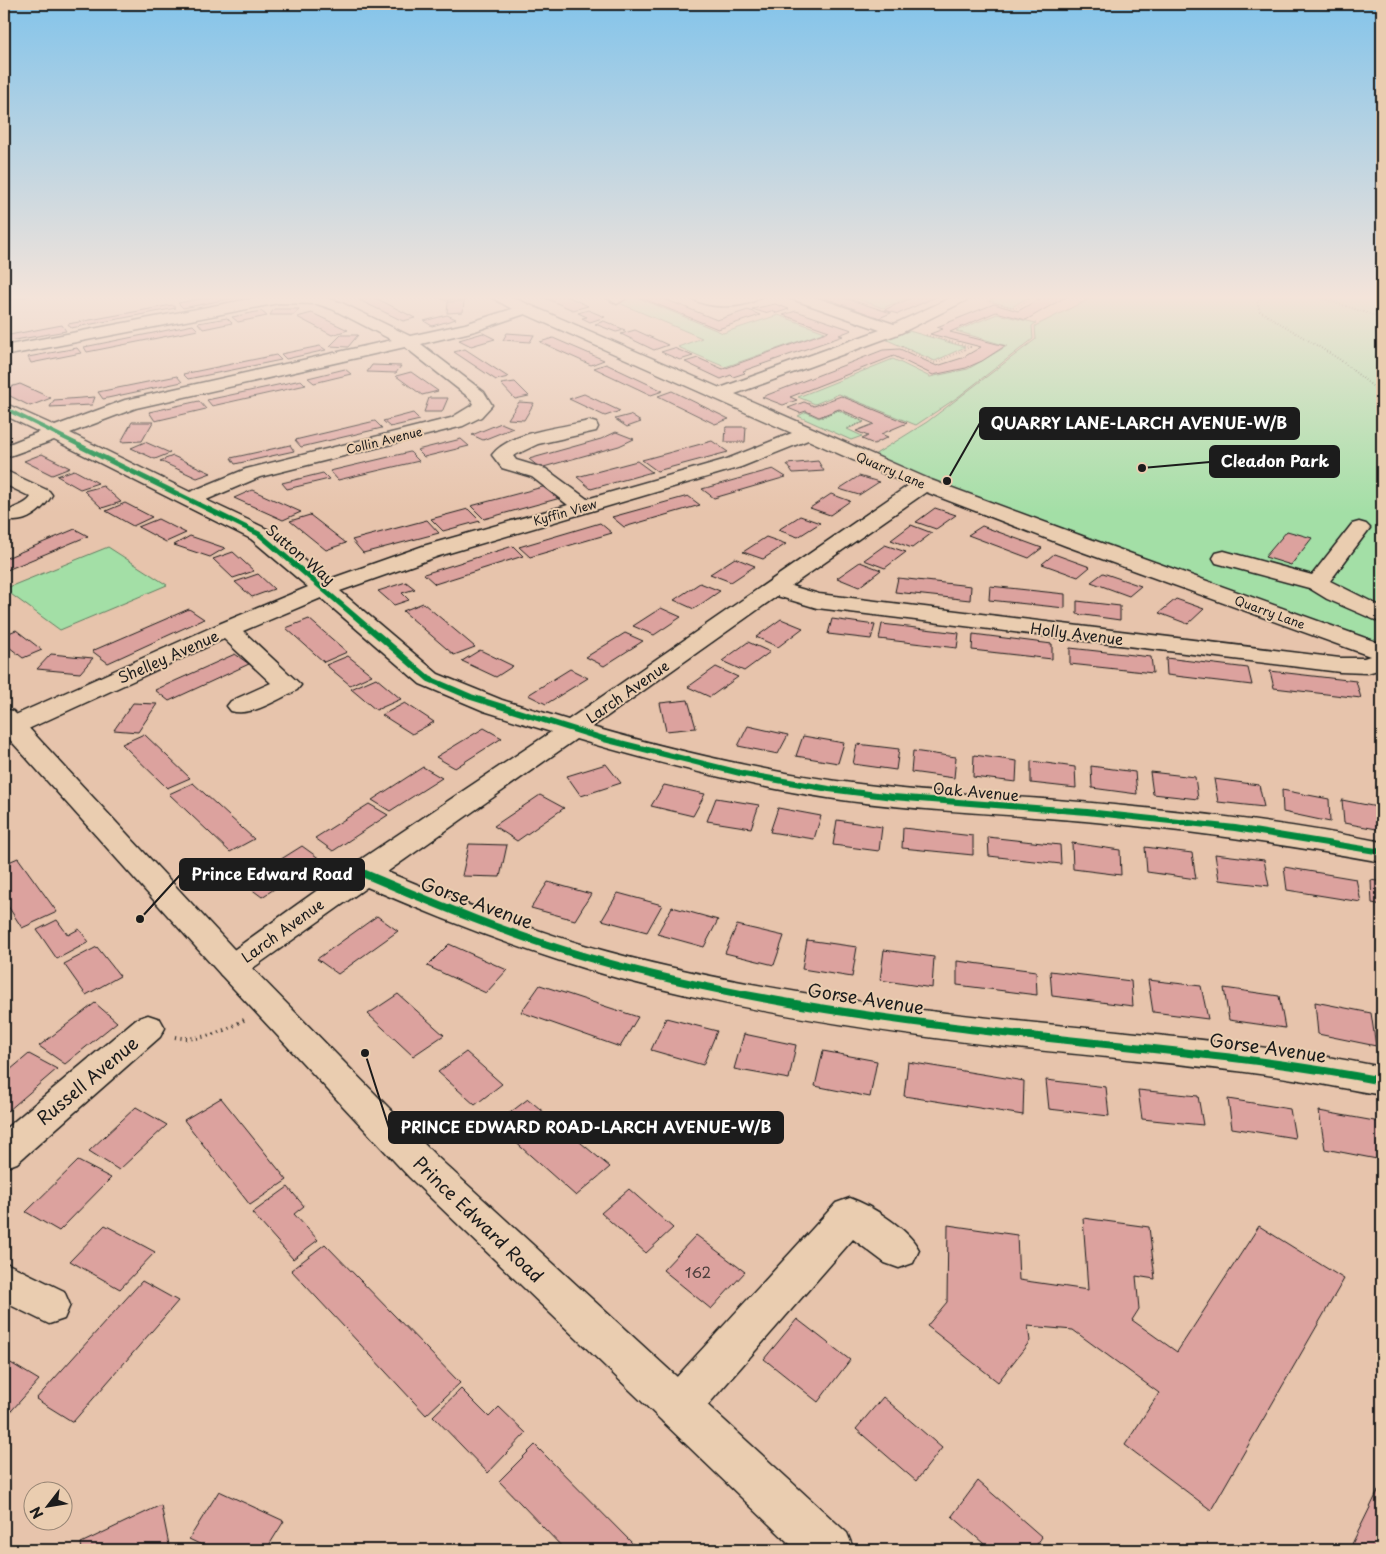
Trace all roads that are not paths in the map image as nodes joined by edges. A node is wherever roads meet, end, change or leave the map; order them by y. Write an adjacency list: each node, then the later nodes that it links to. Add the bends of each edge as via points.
1 (294, 368): 8 (street, via 131,404)
2 (441, 368): 13 (street, Collin Avenue, via 478,396 483,405 475,414 457,422 253,473)
3 (659, 368): 5 (street, Quarry Lane)
4 (791, 368): 5 (street)
5 (719, 394): 9 (street, Quarry Lane)
6 (4, 408): 8 (street, Sutton Way)
7 (589, 427): 14 (street, via 525,442 502,455 509,464 539,473)
8 (55, 433): 10 (street); 13 (street, Sutton Way)
9 (806, 434): 12 (street, Quarry Lane); 14 (street, Kyffin View, via 734,463)
10 (4, 452)
11 (4, 476): 15 (street, via 42,495 36,505)
12 (924, 484): 19 (street, Larch Avenue); 23 (street, Quarry Lane)
13 (189, 500): 20 (street, Sutton Way, via 259,534)
14 (584, 507): 20 (street, Kyffin View, via 430,552)
15 (14, 516)
16 (1359, 528): 18 (street)
17 (1224, 558): 18 (street)
18 (1317, 583): 21 (street)
19 (773, 588): 24 (street, Holly Avenue, via 817,601 1340,665 1367,666); 27 (street, Larch Avenue)
20 (324, 589): 22 (street, Shelley Avenue); 27 (street, Sutton Way, via 429,679 459,694)
21 (1382, 616)
22 (227, 629): 25 (street, via 288,685); 26 (street, Shelley Avenue)
23 (1382, 652)
24 (1382, 660)
25 (240, 706)
26 (7, 724): 30 (street, Prince Edward Road)
27 (572, 730): 28 (street, Oak Avenue, via 672,757 829,789 1186,822); 29 (street, Larch Avenue)
28 (1382, 852)
29 (362, 873): 30 (street, Larch Avenue); 32 (street, Gorse Avenue, via 474,920 617,966 732,992 944,1026 1223,1055 1345,1073)
30 (232, 966): 37 (street, Prince Edward Road, via 422,1166)
31 (148, 1028): 33 (street, Russell Avenue)
32 (1382, 1082)
33 (4, 1152)
34 (899, 1250): 37 (street, via 850,1215)
35 (4, 1281): 36 (street)
36 (49, 1305)
37 (678, 1407): 38 (street, Prince Edward Road)
38 (830, 1550)

